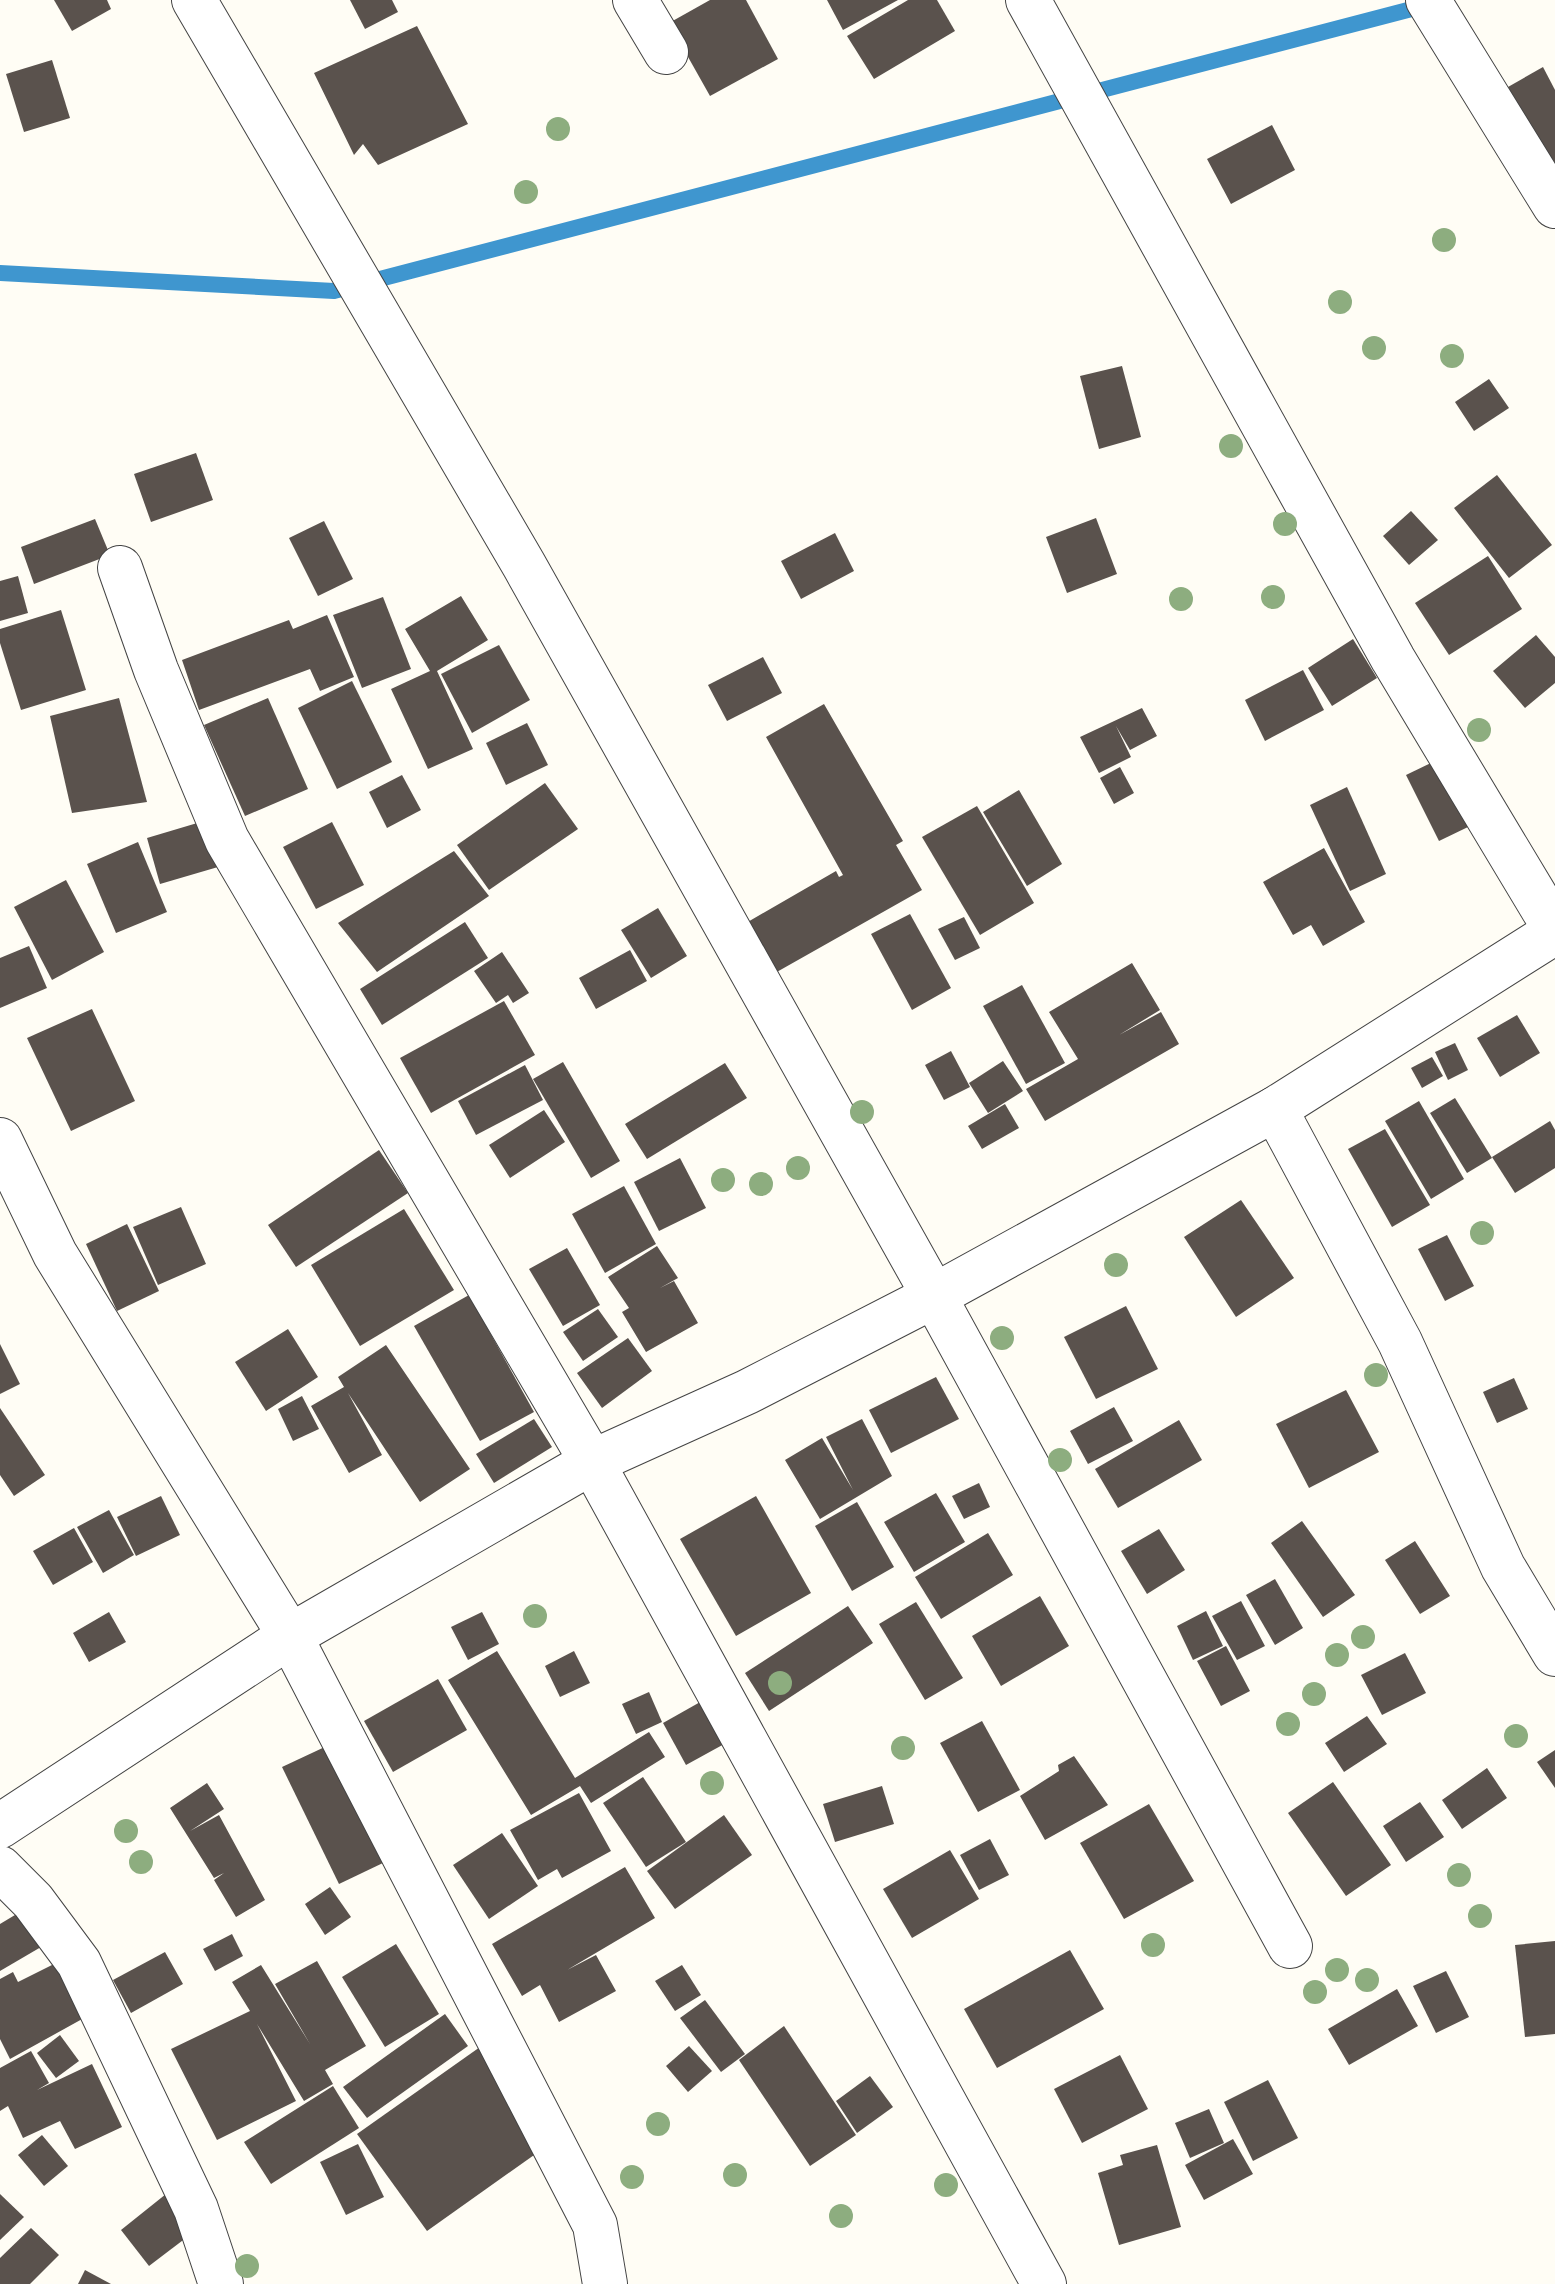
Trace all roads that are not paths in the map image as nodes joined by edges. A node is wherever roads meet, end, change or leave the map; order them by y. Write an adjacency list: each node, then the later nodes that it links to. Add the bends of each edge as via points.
1 (194, 0): 11 (street, via 524,565)
2 (635, 0): 5 (street)
3 (1028, 0): 8 (street, via 1393,659)
4 (1428, 0): 6 (street)
5 (666, 52)
6 (1555, 206)
7 (120, 568): 12 (street, via 227,840)
8 (1555, 931): 9 (street)
9 (1275, 1109): 11 (street); 14 (street, via 1400,1342 1503,1567)
10 (0, 1140): 13 (street, via 55,1254)
11 (934, 1296): 12 (street, via 747,1392); 17 (street)
12 (592, 1462): 13 (street); 20 (street)
13 (290, 1636): 15 (street); 19 (street, via 595,2225)
14 (1555, 1654)
15 (0, 1826)
16 (0, 1868): 18 (street, via 33,1901 79,1963 196,2209)
17 (1290, 1946)
18 (221, 2284)
19 (605, 2284)
20 (1044, 2284)

